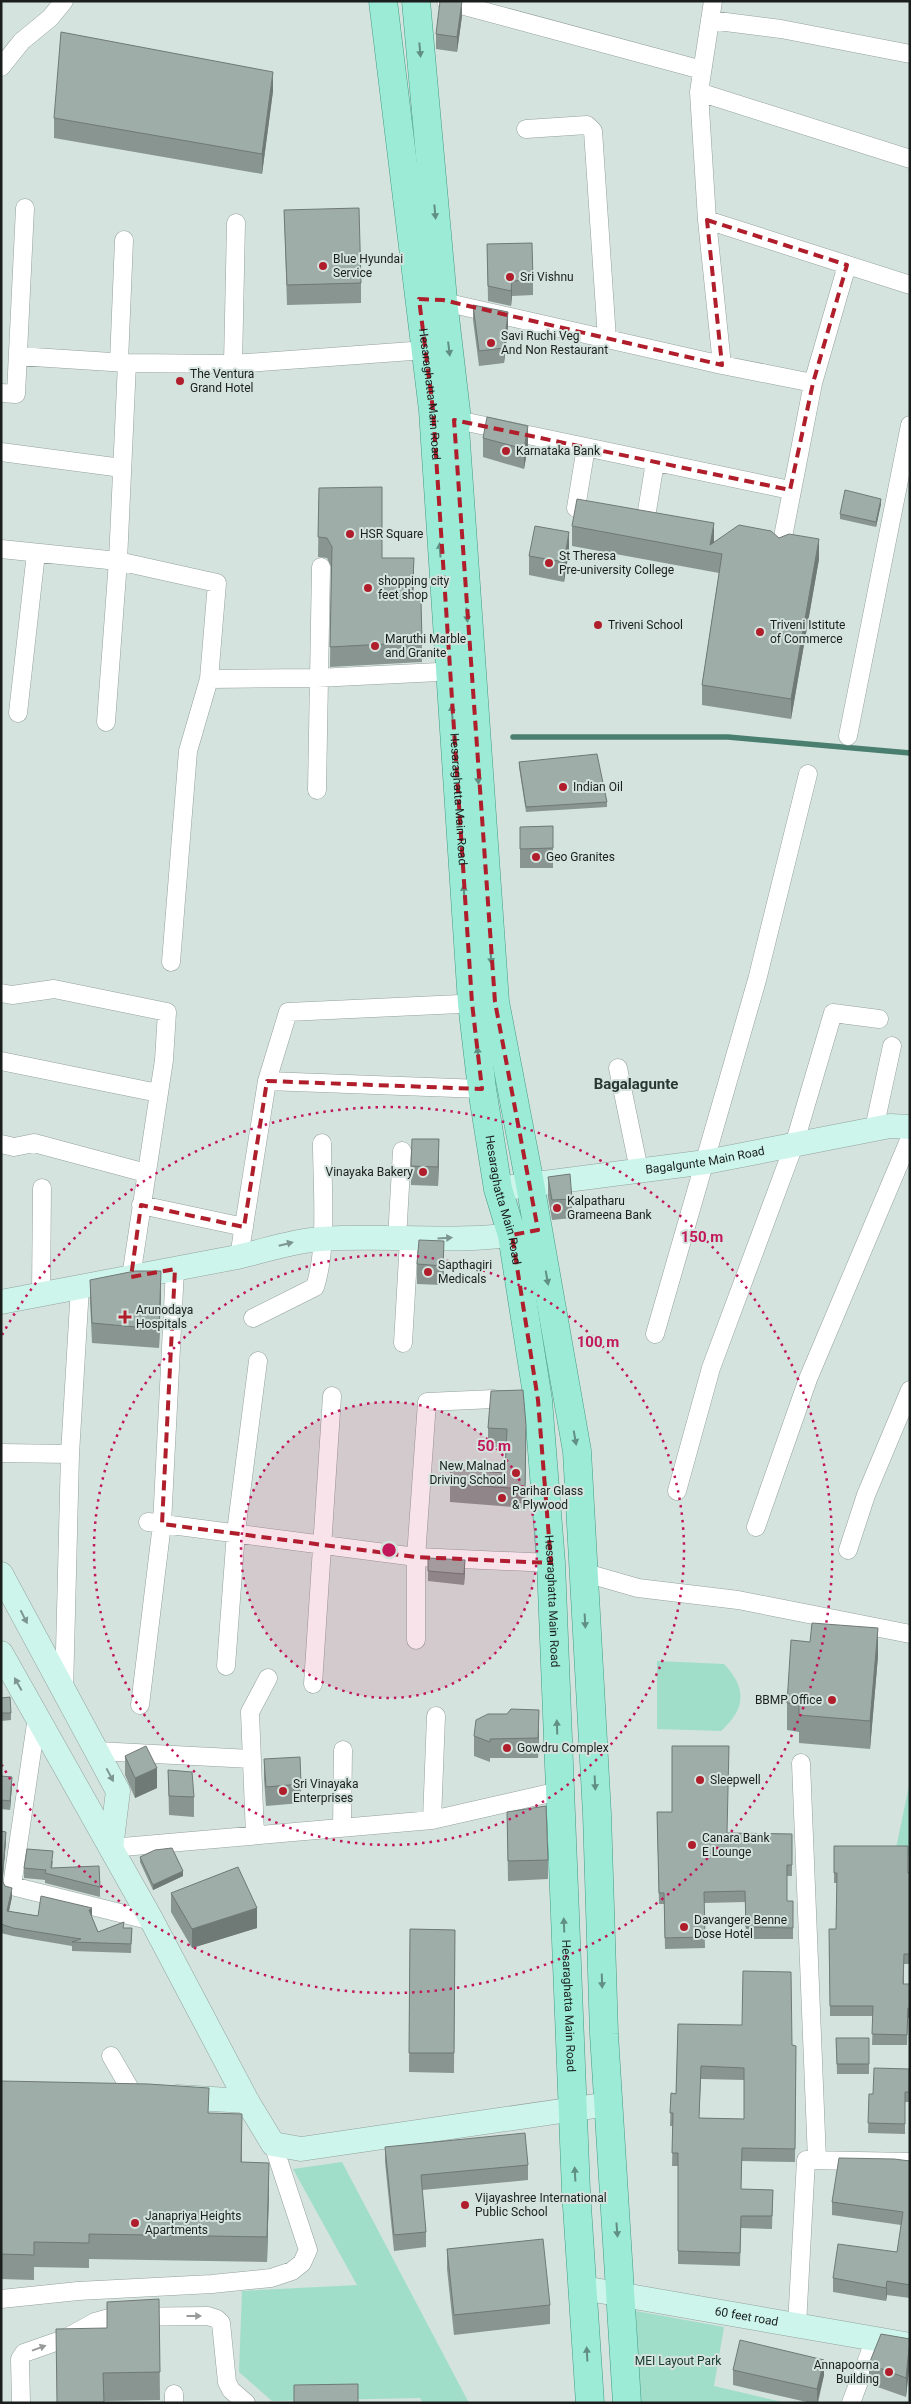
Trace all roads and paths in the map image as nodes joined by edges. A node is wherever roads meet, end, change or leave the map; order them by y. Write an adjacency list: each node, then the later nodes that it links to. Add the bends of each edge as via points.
1 (64, 1): 8 (street, via 50,18 22,41)
2 (383, 1): 19 (main road, Hesaraghatta Main Road)
3 (416, 1): 19 (main road, Hesaraghatta Main Road, one-way to 19)
4 (446, 1): 9 (street)
5 (713, 1): 6 (street)
6 (710, 20): 7 (street, via 781,29); 9 (street)
7 (910, 54)
8 (1, 68)
9 (702, 70): 10 (street)
10 (699, 92): 12 (street); 14 (street)
11 (526, 129): 20 (street, via 587,125 593,130)
12 (910, 159)
13 (25, 208): 22 (street)
14 (707, 220): 17 (street); 25 (street)
15 (236, 223): 24 (street)
16 (124, 240): 23 (street)
17 (846, 265): 18 (street); 26 (street)
18 (910, 285)
19 (431, 300): 20 (street); 21 (main road, Hesaraghatta Main Road); 28 (main road, Hesaraghatta Main Road, one-way to 28)
20 (607, 339): 25 (street)
21 (426, 350): 24 (street); 42 (main road, Hesaraghatta Main Road, one-way to 21)
22 (18, 356): 23 (street); 27 (street, via 16,394)
23 (122, 362): 24 (street); 33 (street)
24 (233, 364)
25 (722, 365): 26 (street)
26 (812, 383): 34 (street)
27 (1, 394)
28 (458, 420): 30 (street); 42 (main road, Hesaraghatta Main Road, one-way to 42, via 455,428)
29 (910, 426): 47 (street)
30 (586, 447): 32 (street); 35 (street)
31 (1, 452): 33 (street)
32 (655, 462): 34 (street); 36 (street)
33 (122, 468): 40 (street)
34 (790, 490): 37 (street)
35 (576, 508)
36 (647, 511)
37 (781, 547)
38 (1, 549): 39 (street)
39 (36, 553): 40 (street); 45 (street)
40 (118, 562): 44 (street, via 217,583); 46 (street)
41 (321, 567): 43 (street)
42 (460, 671): 43 (street); 52 (main road, Hesaraghatta Main Road)
43 (317, 678): 44 (street); 49 (street)
44 (209, 679): 50 (street, via 188,750)
45 (18, 712)
46 (106, 722)
47 (848, 736)
48 (808, 774): 67 (street, via 757,980)
49 (317, 790)
50 (171, 962)
51 (1, 993): 59 (street, via 12,995 54,989 167,1012)
52 (483, 1003): 57 (street, via 288,1012); 58 (main road, Hesaraghatta Main Road, one-way to 52); 70 (main road, Hesaraghatta Main Road)
53 (879, 1020): 65 (street, via 832,1013)
54 (892, 1046): 61 (street)
55 (1, 1061): 59 (street)
56 (618, 1068): 68 (street)
57 (267, 1081): 58 (street); 74 (street)
58 (482, 1089): 72 (main road, Hesaraghatta Main Road)
59 (158, 1093): 69 (street)
60 (910, 1127): 61 (street, Bagalgunte Main Road, via 890,1126)
61 (874, 1130): 65 (street, Bagalgunte Main Road)
62 (910, 1138): 96 (street, via 808,1379)
63 (322, 1143): 77 (street)
64 (1, 1144): 69 (street, via 14,1147 34,1143)
65 (794, 1145): 67 (street, Bagalgunte Main Road); 94 (street, via 711,1368)
66 (402, 1151): 78 (street)
67 (706, 1162): 68 (street, Bagalgunte Main Road); 86 (street)
68 (639, 1170): 70 (street, Bagalgunte Main Road)
69 (146, 1173): 73 (street)
70 (530, 1184): 72 (street, Bagalgunte Main Road); 75 (main road, Hesaraghatta Main Road)
71 (42, 1188): 83 (street)
72 (498, 1189): 76 (main road, Hesaraghatta Main Road)
73 (141, 1205): 74 (street); 81 (street)
74 (244, 1227): 79 (street)
75 (538, 1230): 76 (street); 102 (main road, Hesaraghatta Main Road, one-way to 102, via 577,1451)
76 (512, 1235): 78 (street, one-way to 76); 101 (main road, Hesaraghatta Main Road, via 538,1400)
77 (322, 1239): 78 (street); 79 (street, one-way to 77, via 292,1242); 85 (street, via 320,1273 315,1287)
78 (403, 1240): 87 (street)
79 (239, 1257): 80 (street)
80 (175, 1269): 81 (street); 95 (street)
81 (132, 1277): 82 (street)
82 (80, 1287): 83 (street); 93 (street)
83 (41, 1294): 84 (street)
84 (1, 1302)
85 (253, 1318)
86 (655, 1334)
87 (403, 1344)
88 (258, 1361): 97 (street)
89 (910, 1390): 99 (street, via 866,1495)
90 (332, 1396): 98 (street)
91 (494, 1399): 100 (street, via 427,1402)
92 (1, 1453): 93 (street)
93 (70, 1454): 110 (street)
94 (677, 1491)
95 (155, 1523): 97 (street); 111 (street)
96 (756, 1527)
97 (236, 1532): 98 (street); 107 (street)
98 (324, 1544): 100 (street); 109 (street)
99 (848, 1550)
100 (416, 1557): 101 (street); 105 (street)
101 (551, 1563): 118 (main road, Hesaraghatta Main Road, one-way to 101)
102 (582, 1572): 104 (street, via 638,1588 738,1600); 129 (main road, Hesaraghatta Main Road, one-way to 129, via 597,1814)
103 (1, 1574): 110 (street, one-way to 110)
104 (910, 1634)
105 (416, 1640)
106 (1, 1653): 113 (street, one-way to 106)
107 (226, 1666)
108 (268, 1678): 116 (street, via 250,1712)
109 (313, 1684)
110 (64, 1694): 115 (street)
111 (140, 1705)
112 (436, 1716): 119 (street)
113 (37, 1717): 122 (street); 123 (street)
114 (343, 1750): 120 (street)
115 (97, 1751): 116 (street); 122 (street, one-way to 122, via 118,1792)
116 (252, 1759): 121 (street)
117 (801, 1763): 132 (street)
118 (559, 1791): 119 (street); 130 (main road, Hesaraghatta Main Road, one-way to 118)
119 (432, 1820): 120 (street)
120 (342, 1828): 121 (street)
121 (254, 1836): 122 (street)
122 (111, 1848): 124 (street)
123 (6, 1886): 124 (street)
124 (152, 1921): 128 (street)
125 (111, 2056): 127 (street)
126 (105, 2092): 127 (street)
127 (133, 2094): 128 (street)
128 (247, 2101): 131 (street)
129 (609, 2104): 130 (street); 135 (main road, Hesaraghatta Main Road, one-way to 135)
130 (572, 2110): 131 (street, via 301,2149); 134 (main road, Hesaraghatta Main Road, one-way to 130)
131 (273, 2144): 136 (street, via 308,2250 302,2263 292,2270 271,2278 212,2284 78,2290)
132 (816, 2160): 133 (street); 137 (street, via 806,2160)
133 (910, 2162)
134 (583, 2288): 135 (street, 60 feet road); 142 (main road, Hesaraghatta Main Road, one-way to 134)
135 (621, 2294): 137 (street, 60 feet road); 143 (main road, Hesaraghatta Main Road)
136 (1, 2299)
137 (797, 2325): 138 (street, 60 feet road)
138 (875, 2339): 139 (street, 60 feet road); 144 (street)
139 (910, 2345)
140 (21, 2403): 141 (street, one-way to 141, via 20,2360 24,2353 113,2317 208,2316 220,2323 227,2382)
141 (246, 2403)
142 (590, 2403)
143 (627, 2403)
144 (851, 2403)

